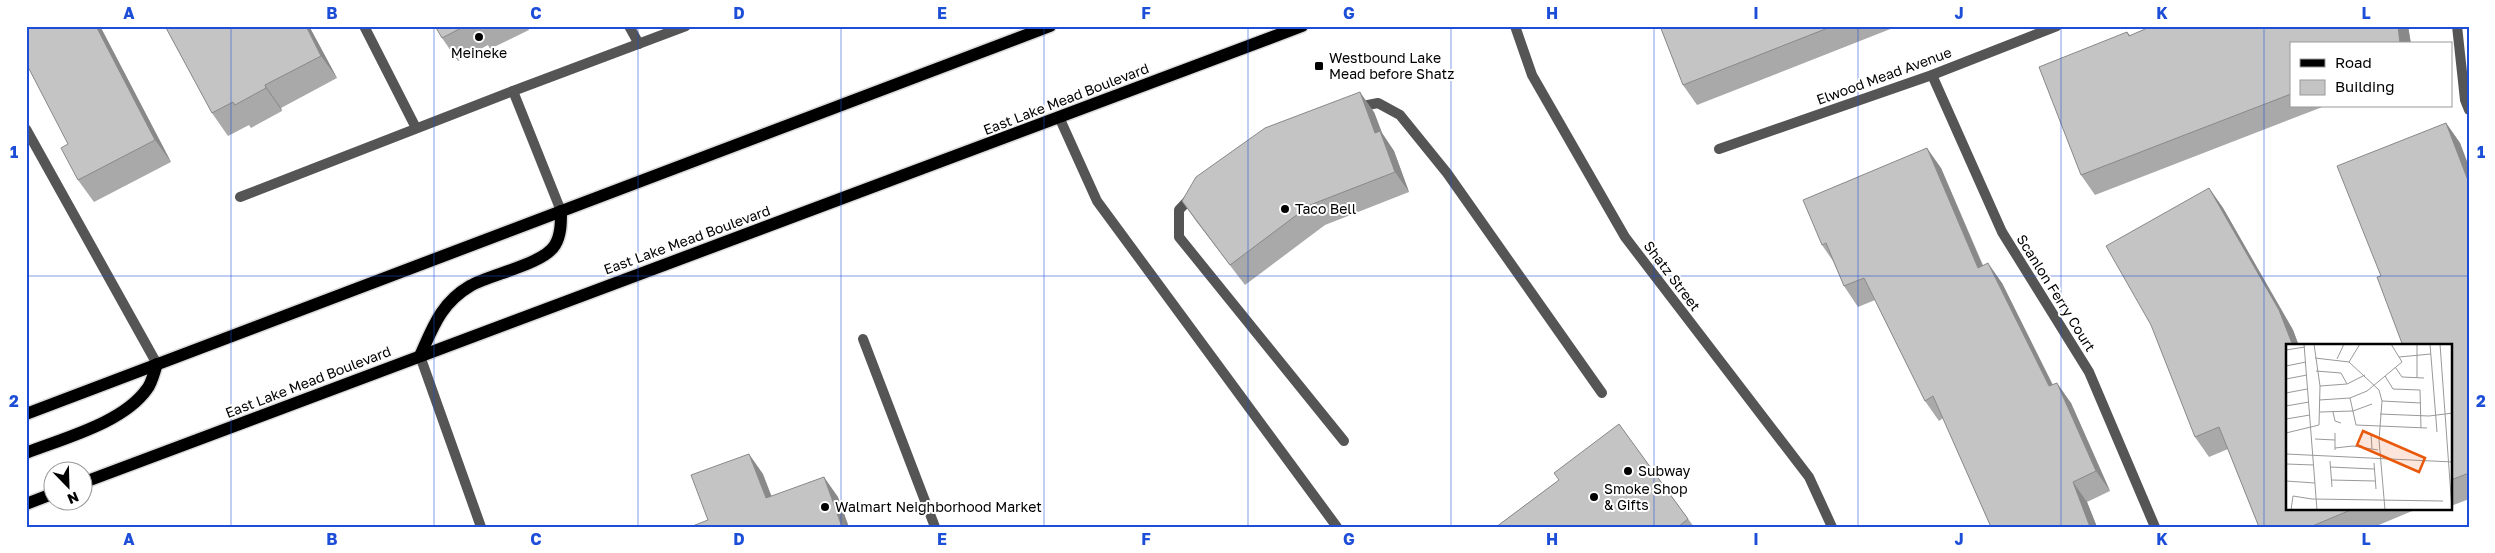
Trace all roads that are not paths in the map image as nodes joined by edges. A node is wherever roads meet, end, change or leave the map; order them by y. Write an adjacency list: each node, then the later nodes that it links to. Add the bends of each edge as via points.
1 (364, 26): 15 (street)
2 (629, 26): 9 (street)
3 (686, 26): 9 (street)
4 (1050, 26): 20 (main road)
5 (1302, 26): 14 (main road, East Lake Mead Boulevard)
6 (1515, 26): 34 (street, Shatz Street, via 1532,75 1625,237 1809,477)
7 (2057, 26): 10 (street, Elwood Mead Avenue)
8 (2457, 26): 13 (street, via 2465,100)
9 (639, 44): 11 (street)
10 (1932, 75): 17 (street, Elwood Mead Avenue); 35 (street, Scanlon Ferry Court, via 2002,232 2089,372)
11 (514, 91): 15 (street); 20 (street)
12 (1350, 108): 24 (street, via 1378,103 1400,116 1447,173)
13 (2469, 110)
14 (1059, 118): 22 (main road, East Lake Mead Boulevard); 33 (street, via 1097,201)
15 (416, 128): 19 (street)
16 (26, 129): 23 (street)
17 (1719, 149)
18 (1200, 188): 26 (street, via 1179,210 1179,237)
19 (240, 197)
20 (561, 211): 22 (main road, via 560,231 554,246 542,257 469,287 439,313); 23 (main road)
21 (863, 339): 32 (street)
22 (420, 356): 28 (main road, East Lake Mead Boulevard); 31 (street)
23 (157, 364): 25 (main road); 27 (main road, via 148,388 130,408)
24 (1602, 393)
25 (26, 414)
26 (1344, 441)
27 (26, 453)
28 (92, 478)
29 (42, 498): 30 (main road)
30 (26, 504)
31 (481, 527)
32 (934, 527)
33 (1337, 527)
34 (1832, 527)
35 (2155, 527)

